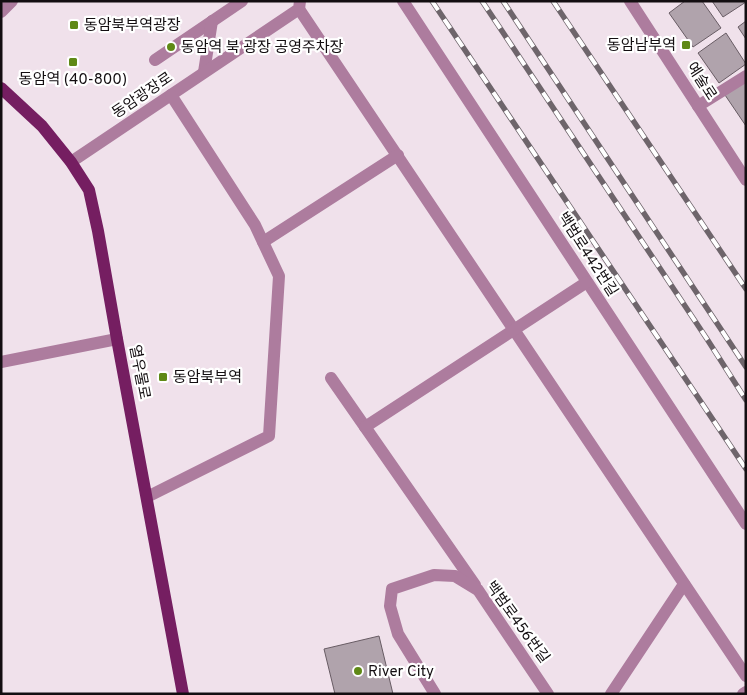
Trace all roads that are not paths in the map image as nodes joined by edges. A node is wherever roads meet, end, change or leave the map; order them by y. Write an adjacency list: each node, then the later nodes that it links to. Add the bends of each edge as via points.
1 (12, 1): 6 (street)
2 (242, 1): 7 (street)
3 (403, 1): 18 (street, 백범로442번길)
4 (630, 1): 13 (street, 예술로)
5 (300, 5): 9 (street, 동암광장로); 14 (street)
6 (1, 12)
7 (212, 21): 8 (street); 9 (street)
8 (155, 60)
9 (204, 72): 12 (street, 동암광장로)
10 (746, 76): 13 (street)
11 (1, 88): 15 (main road, 열우물로, via 42,126)
12 (171, 95): 15 (street, 동암광장로); 17 (street, via 256,225)
13 (698, 106): 16 (street, 예술로)
14 (398, 156): 17 (street); 19 (street)
15 (71, 162): 20 (main road, 열우물로, via 89,190)
16 (746, 180)
17 (263, 242): 24 (street, via 280,276 269,436)
18 (587, 282): 19 (street); 25 (street, 백범로442번길)
19 (515, 330): 23 (street); 26 (street)
20 (117, 339): 21 (street); 24 (main road, 열우물로)
21 (1, 362)
22 (331, 378): 23 (street)
23 (365, 427): 27 (street)
24 (148, 498): 29 (main road, 열우물로)
25 (746, 524)
26 (684, 584): 28 (street); 32 (street)
27 (478, 590): 30 (street, 백범로456번길, via 454,576 434,575 392,589 390,606 398,634); 31 (street, 백범로456번길)
28 (746, 676)
29 (183, 694)
30 (435, 694)
31 (548, 694)
32 (611, 694)

